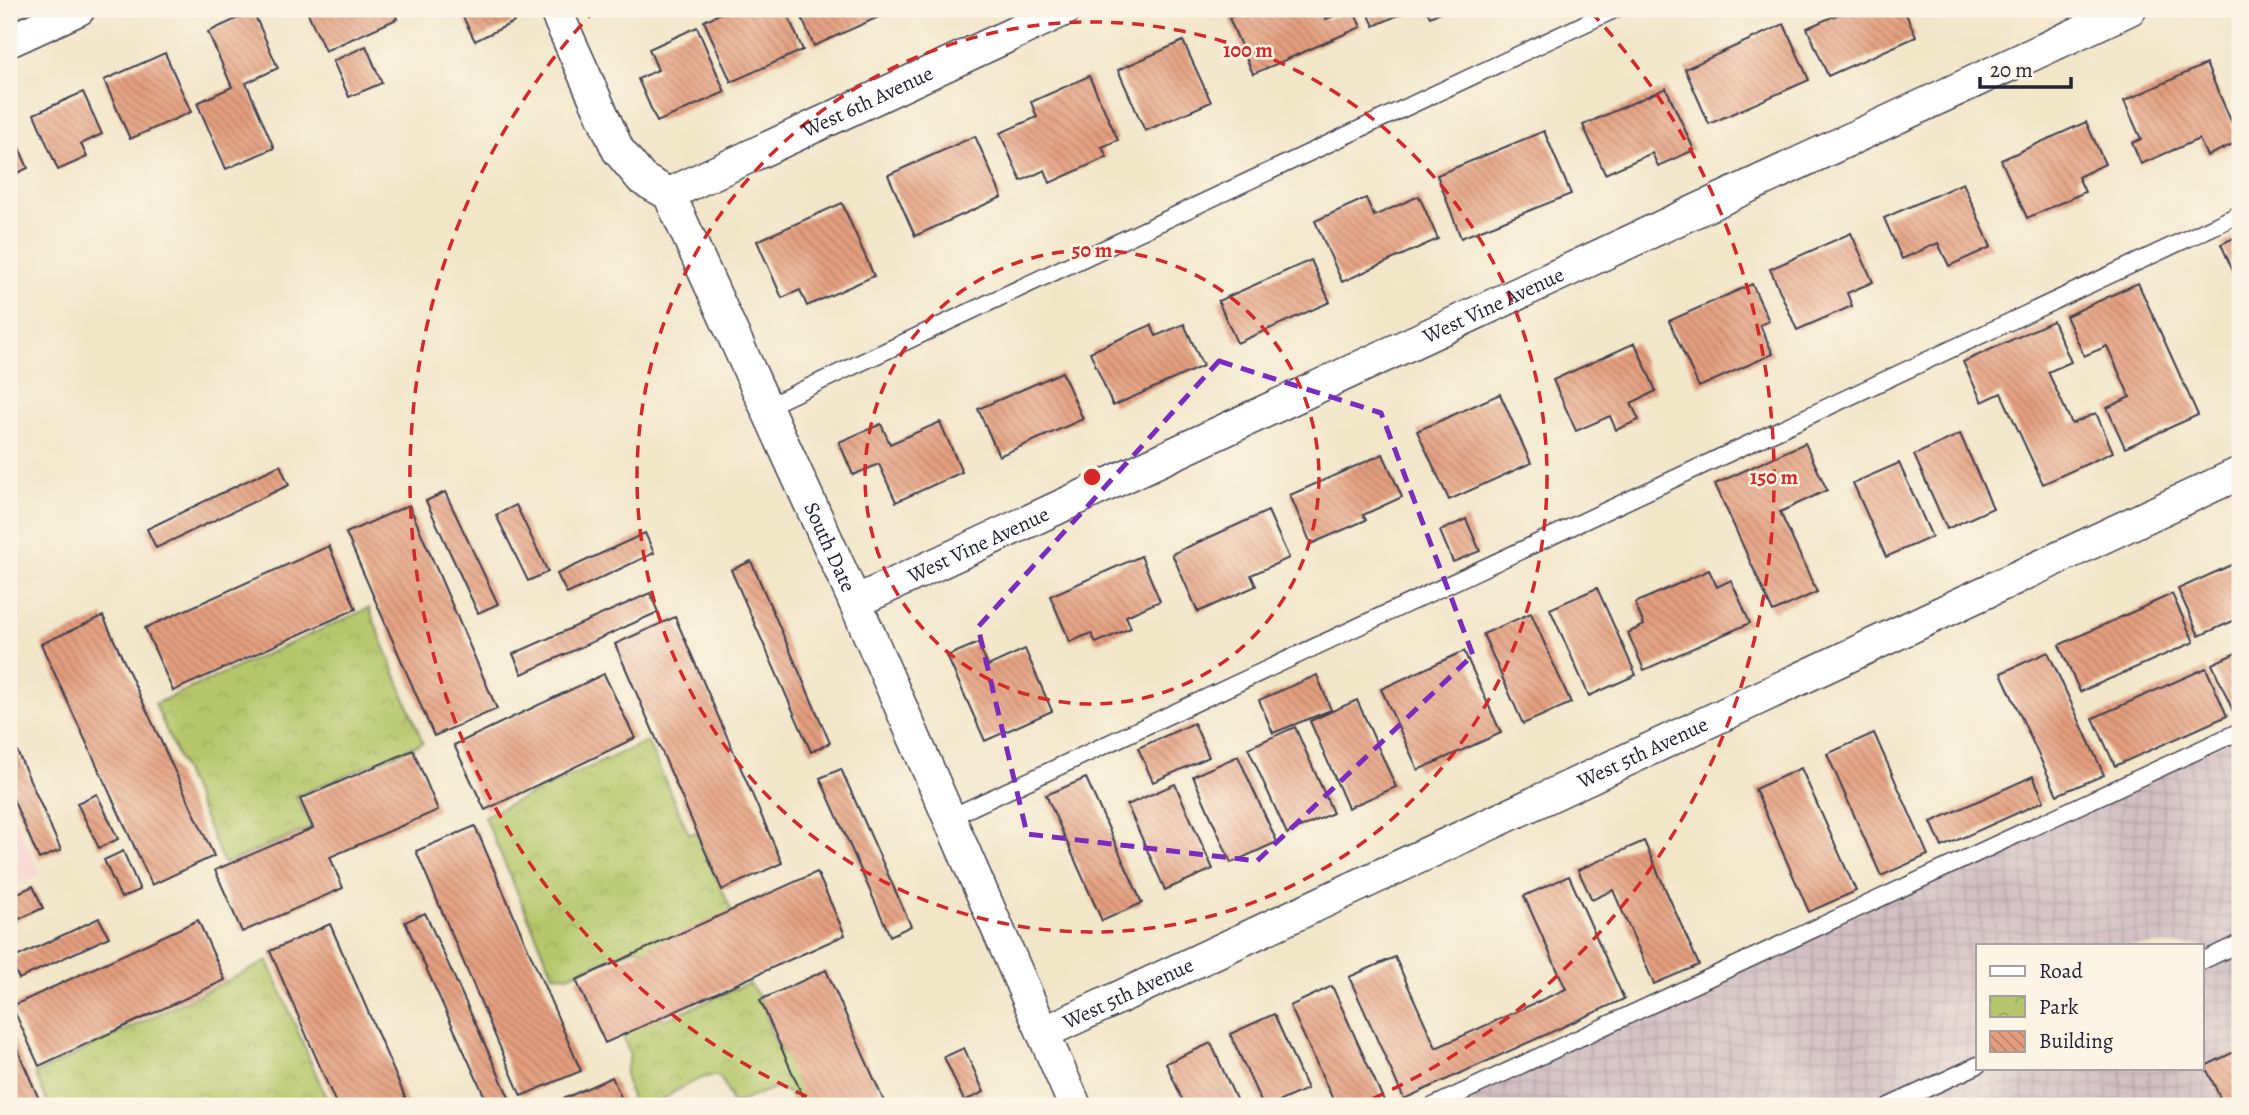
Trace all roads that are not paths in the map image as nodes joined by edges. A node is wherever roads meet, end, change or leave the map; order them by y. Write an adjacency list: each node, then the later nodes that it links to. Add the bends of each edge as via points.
1 (79, 9): 6 (street)
2 (555, 9): 7 (street, via 618,150 642,179)
3 (1066, 9): 7 (street, West 6th Avenue)
4 (1616, 9): 9 (lane)
5 (2130, 9): 11 (street, West Vine Avenue)
6 (9, 41)
7 (669, 194): 9 (street, South Date)
8 (2240, 214): 13 (lane)
9 (766, 407): 11 (street, South Date)
10 (2240, 473): 16 (street, West 5th Avenue)
11 (855, 603): 13 (street, South Date)
12 (2240, 730): 19 (lane)
13 (949, 818): 16 (street, South Date)
14 (2240, 943): 15 (lane)
15 (2204, 960)
16 (1043, 1033): 18 (street, South Date)
17 (1976, 1066): 20 (lane)
18 (1075, 1106)
19 (1433, 1106)
20 (1889, 1106)

